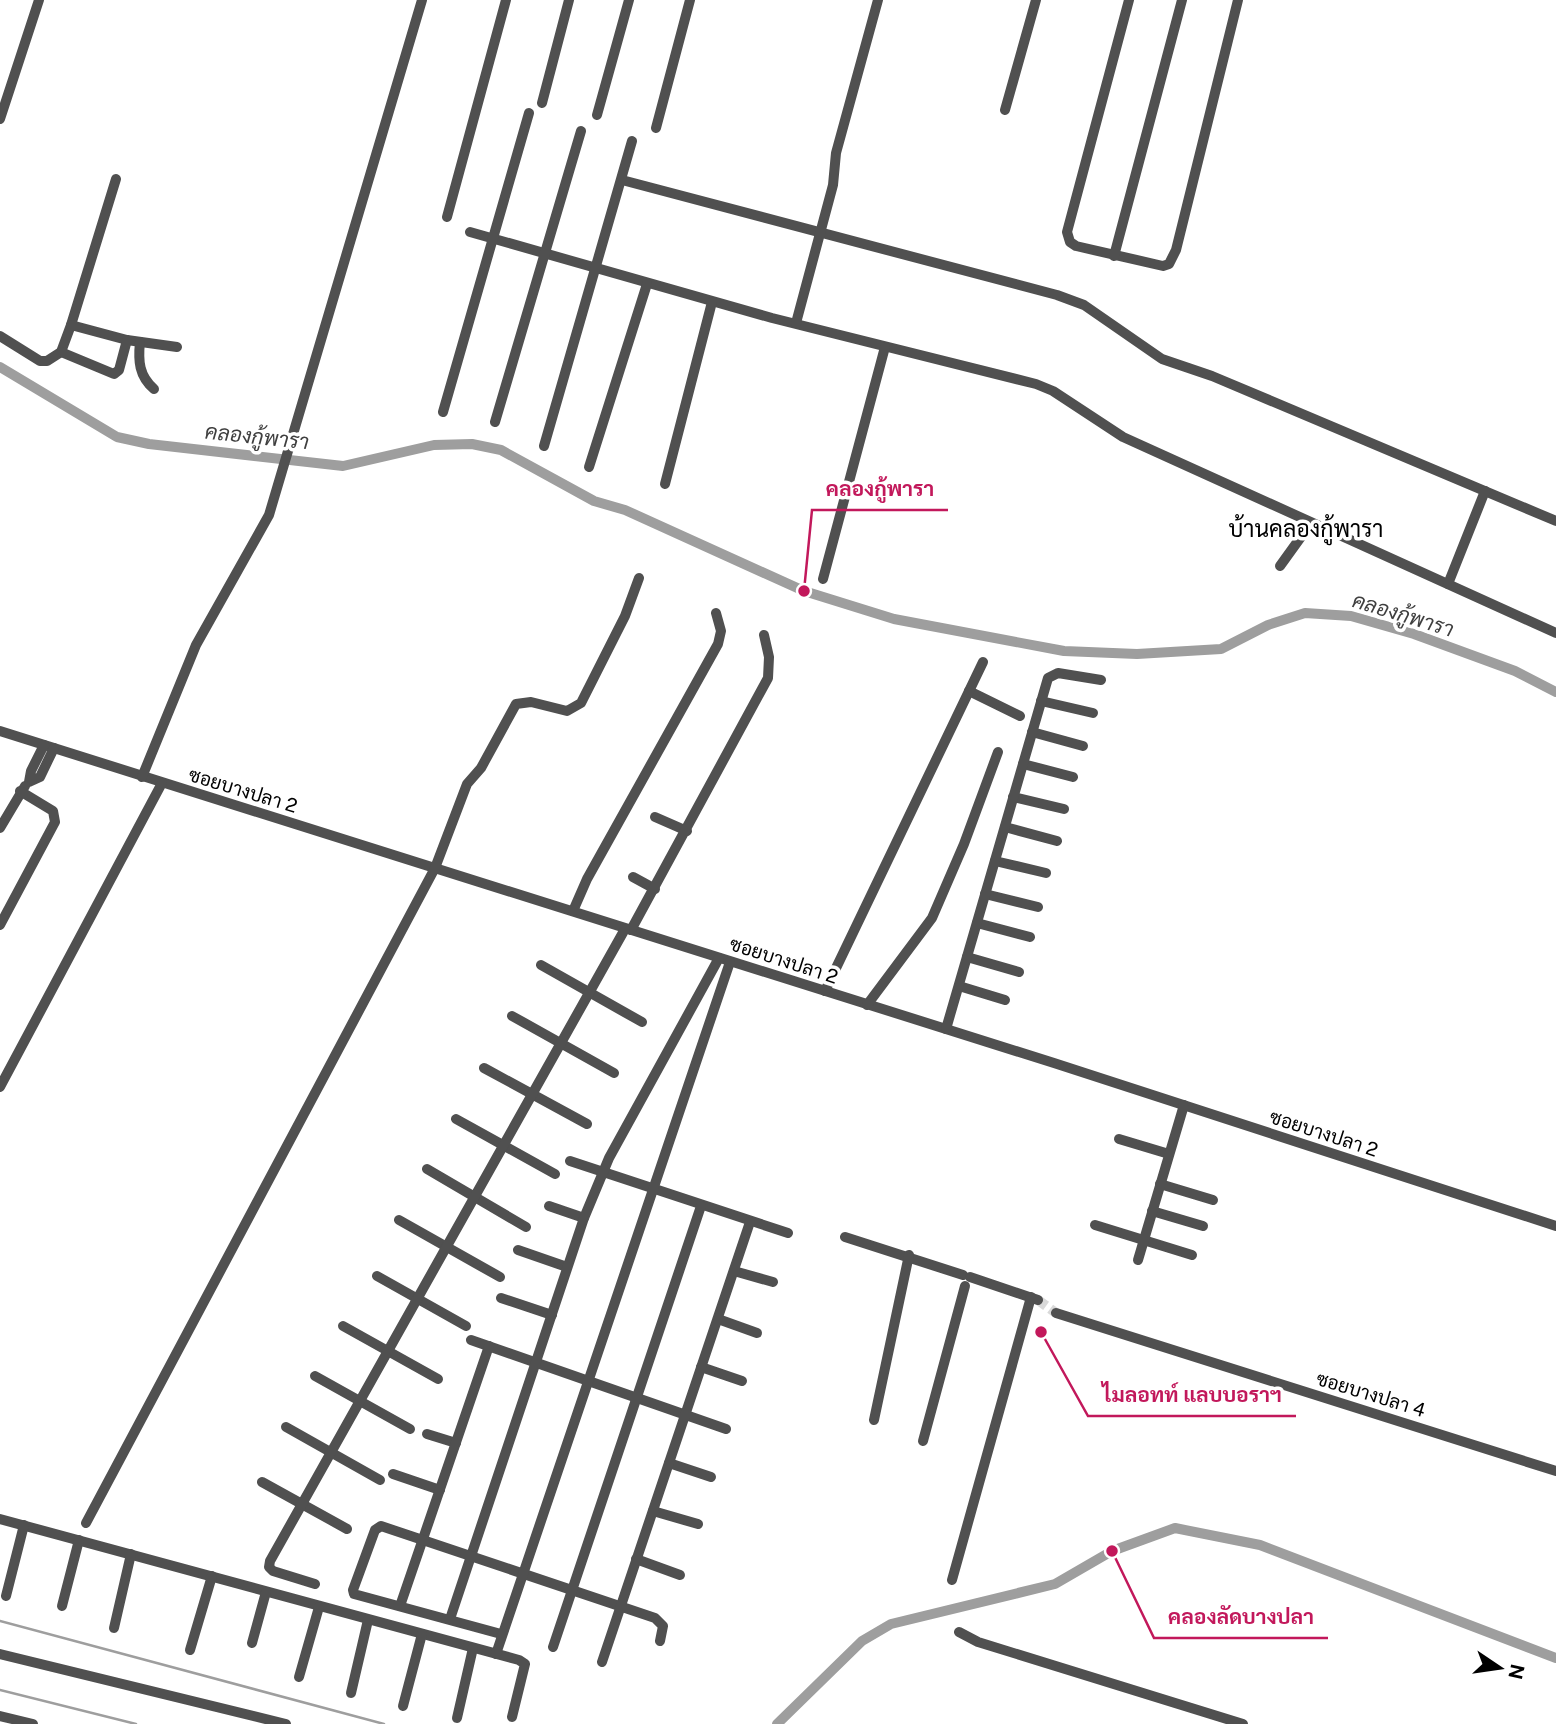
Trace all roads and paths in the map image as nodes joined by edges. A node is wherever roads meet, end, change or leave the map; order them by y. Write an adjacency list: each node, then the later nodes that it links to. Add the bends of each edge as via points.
1 (39, 0): 16 (street)
2 (422, 0): 67 (street, via 269,515 197,645)
3 (506, 0): 22 (street)
4 (569, 0): 12 (street)
5 (629, 0): 15 (street)
6 (690, 0): 17 (street)
7 (878, 0): 24 (street, via 836,153)
8 (1036, 0): 13 (street)
9 (1129, 0): 27 (street, via 1067,233 1076,246)
10 (1182, 0): 27 (street)
11 (1238, 0): 27 (street, via 1173,259 1163,266)
12 (541, 103)
13 (1005, 110)
14 (529, 113): 25 (street)
15 (597, 115)
16 (0, 119)
17 (656, 128)
18 (581, 131): 26 (street)
19 (632, 141): 21 (street)
20 (116, 179): 32 (street)
21 (622, 180): 24 (street); 28 (street)
22 (447, 217)
23 (470, 232): 25 (street)
24 (821, 234): 31 (street); 45 (street, via 1084,304 1162,359)
25 (492, 239): 26 (street); 40 (street)
26 (544, 255): 28 (street); 41 (street)
27 (1114, 256)
28 (595, 268): 29 (street); 42 (street)
29 (647, 284): 30 (street); 43 (street)
30 (712, 302): 31 (street); 44 (street)
31 (796, 324): 37 (street)
32 (71, 326): 34 (street); 38 (street)
33 (0, 336): 38 (street, via 40,361 52,360)
34 (127, 340): 35 (street); 38 (street, via 114,374)
35 (140, 342): 36 (street); 39 (street, via 140,367 145,382)
36 (177, 347)
37 (885, 347): 47 (street, via 1044,387 1123,437); 50 (street)
38 (61, 352)
39 (154, 388)
40 (443, 412)
41 (495, 422)
42 (544, 446)
43 (589, 467)
44 (664, 484)
45 (1485, 491): 46 (street); 51 (street)
46 (1556, 522)
47 (1311, 523): 48 (street); 51 (street)
48 (1280, 566)
49 (639, 578): 79 (street, via 581,703 567,711 525,701 513,708 481,768 467,784)
50 (823, 579)
51 (1448, 584): 53 (street)
52 (716, 613): 85 (street, via 721,631 718,644)
53 (1556, 633)
54 (764, 635): 76 (street, via 768,678)
55 (983, 662): 57 (street)
56 (1101, 680): 58 (street, via 1052,675)
57 (969, 691): 60 (street); 97 (street)
58 (1041, 701): 59 (street); 62 (street)
59 (1093, 713)
60 (1020, 716)
61 (0, 731): 63 (street, ซอยบางปลา 2)
62 (1032, 732): 64 (street); 66 (street)
63 (49, 746): 67 (street, ซอยบางปลา 2); 70 (street, via 40,777)
64 (1083, 746)
65 (998, 752): 100 (street, via 932,918)
66 (1023, 764): 68 (street); 71 (street)
67 (142, 777): 69 (street, ซอยบางปลา 2)
68 (1073, 777)
69 (162, 783): 79 (street, ซอยบางปลา 2); 107 (street)
70 (20, 791): 75 (street); 87 (street, via 53,811 55,822)
71 (1013, 797): 72 (street); 74 (street)
72 (1064, 809)
73 (655, 817): 76 (street)
74 (1005, 827): 77 (street); 78 (street)
75 (0, 828)
76 (687, 831): 82 (street)
77 (1057, 841)
78 (995, 861): 80 (street); 83 (street)
79 (435, 868): 85 (street, ซอยบางปลา 2); 185 (street)
80 (1046, 873)
81 (634, 877): 82 (street)
82 (655, 889): 88 (street)
83 (985, 894): 84 (street); 86 (street)
84 (1038, 907)
85 (573, 911): 88 (street, ซอยบางปลา 2)
86 (977, 923): 89 (street); 90 (street)
87 (0, 925)
88 (628, 929): 91 (street, ซอยบางปลา 2); 98 (street)
89 (1030, 937)
90 (967, 957): 93 (street); 95 (street)
91 (724, 960): 94 (street); 96 (street); 97 (street, ซอยบางปลา 2)
92 (541, 965): 98 (street)
93 (1019, 972)
94 (704, 986): 96 (street); 117 (street)
95 (958, 986): 99 (street); 103 (street)
96 (720, 991): 120 (street)
97 (825, 991): 100 (street, ซอยบางปลา 2)
98 (589, 993): 102 (street); 104 (street)
99 (1005, 1000)
100 (867, 1005): 103 (street, ซอยบางปลา 2)
101 (512, 1016): 104 (street)
102 (642, 1023)
103 (946, 1029): 109 (street, ซอยบางปลา 2)
104 (560, 1044): 106 (street); 108 (street)
105 (484, 1068): 108 (street)
106 (614, 1073)
107 (0, 1087)
108 (532, 1095): 111 (street); 113 (street)
109 (1184, 1105): 114 (street); 131 (street, ซอยบางปลา 2)
110 (456, 1119): 113 (street)
111 (587, 1124)
112 (1119, 1139): 114 (street)
113 (503, 1146): 118 (street); 121 (street)
114 (1169, 1154): 119 (street)
115 (570, 1161): 117 (street)
116 (428, 1169): 121 (street)
117 (603, 1171): 120 (street); 126 (street)
118 (555, 1174)
119 (1160, 1184): 122 (street); 125 (street)
120 (650, 1189): 124 (street); 162 (street)
121 (474, 1197): 132 (street); 136 (street)
122 (1213, 1200)
123 (549, 1206): 126 (street)
124 (701, 1206): 128 (street); 164 (street)
125 (1152, 1211): 130 (street); 135 (street)
126 (584, 1218): 141 (street)
127 (399, 1220): 136 (street)
128 (750, 1222): 133 (street); 142 (street)
129 (1095, 1225): 135 (street)
130 (1203, 1226)
131 (1556, 1226)
132 (526, 1227)
133 (789, 1233)
134 (845, 1237): 138 (street)
135 (1144, 1239): 139 (street); 140 (street)
136 (446, 1248): 144 (street); 147 (street)
137 (519, 1250): 141 (street)
138 (909, 1255): 145 (street); 167 (street)
139 (1192, 1255)
140 (1138, 1260)
141 (567, 1267): 150 (street)
142 (734, 1270): 146 (street); 151 (street)
143 (377, 1276): 147 (street)
144 (500, 1277)
145 (966, 1279): 172 (street); 197 (street, via 1035,1299)
146 (773, 1282)
147 (417, 1298): 153 (street); 157 (street)
148 (501, 1298): 150 (street)
149 (1056, 1313): 176 (street, ซอยบางปลา 4)
150 (552, 1315): 158 (street)
151 (718, 1319): 154 (street); 159 (street)
152 (343, 1326): 157 (street)
153 (466, 1326)
154 (757, 1333)
155 (471, 1340): 156 (street)
156 (488, 1346): 158 (street); 173 (street)
157 (388, 1350): 161 (street); 165 (street)
158 (536, 1363): 162 (street); 192 (street)
159 (701, 1367): 163 (street); 166 (street)
160 (315, 1377): 165 (street)
161 (438, 1379)
162 (587, 1381): 164 (street); 194 (street)
163 (742, 1381)
164 (637, 1398): 166 (street); 199 (street)
165 (359, 1401): 169 (street); 174 (street)
166 (685, 1415): 170 (street); 175 (street)
167 (874, 1420)
168 (286, 1427): 174 (street)
169 (410, 1429)
170 (726, 1429)
171 (427, 1434): 173 (street)
172 (923, 1441)
173 (456, 1443): 181 (street)
174 (332, 1452): 179 (street); 182 (street)
175 (669, 1463): 178 (street); 183 (street)
176 (1556, 1471)
177 (393, 1474): 181 (street)
178 (711, 1477)
179 (380, 1480)
180 (262, 1482): 182 (street)
181 (440, 1490): 189 (street)
182 (302, 1505): 188 (street); 198 (street, via 269,1567)
183 (653, 1511): 186 (street); 193 (street)
184 (0, 1519): 187 (street)
185 (86, 1523)
186 (698, 1524)
187 (24, 1525): 190 (street); 201 (street)
188 (347, 1530)
189 (422, 1539): 192 (street); 203 (street); 203 (street, via 377,1528 353,1590)
190 (79, 1540): 191 (street); 202 (street)
191 (131, 1554): 196 (street); 208 (street)
192 (470, 1555): 194 (street); 206 (street)
193 (636, 1559): 195 (street); 205 (street)
194 (521, 1574): 199 (street); 211 (street)
195 (680, 1574)
196 (212, 1576): 200 (street); 216 (street)
197 (952, 1580)
198 (315, 1584)
199 (572, 1591): 205 (street); 214 (street)
200 (266, 1592): 204 (street); 213 (street)
201 (6, 1596)
202 (62, 1606)
203 (400, 1606): 206 (street)
204 (319, 1607): 207 (street); 220 (street)
205 (620, 1608): 212 (street, via 660,1622); 219 (street)
206 (450, 1619): 211 (street)
207 (368, 1620): 210 (street); 221 (street)
208 (114, 1628)
209 (959, 1632): 228 (street, via 978,1642)
210 (422, 1634): 215 (street); 222 (street)
211 (501, 1634): 218 (street)
212 (660, 1641)
213 (252, 1643)
214 (553, 1647)
215 (473, 1648): 218 (street); 225 (street)
216 (190, 1650)
217 (0, 1654): 227 (street)
218 (496, 1654): 224 (street, via 525,1664)
219 (602, 1662)
220 (299, 1677)
221 (351, 1693)
222 (403, 1706)
223 (0, 1716): 226 (street)
224 (512, 1717)
225 (457, 1718)
226 (33, 1724)
227 (286, 1724)
228 (1243, 1724)

